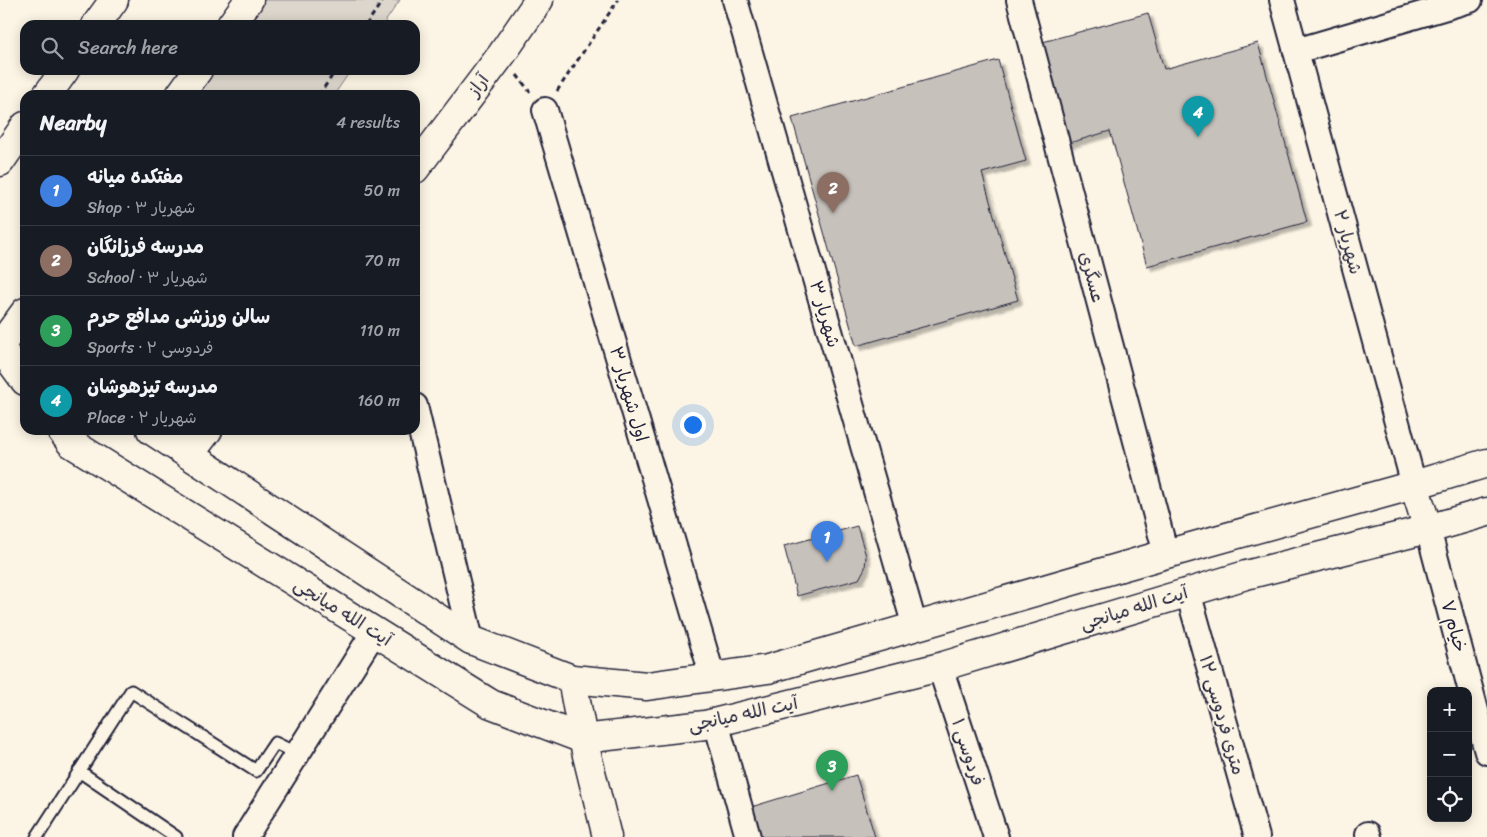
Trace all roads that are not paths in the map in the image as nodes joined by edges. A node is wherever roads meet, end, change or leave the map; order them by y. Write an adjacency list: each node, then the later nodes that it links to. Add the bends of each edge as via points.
1 (114, 0): 8 (main road)
2 (249, 0): 9 (main road)
3 (539, 0): 18 (main road, آراز)
4 (735, 0): 34 (street, شهریار ۳)
5 (1019, 0): 32 (street, عسگری)
6 (1282, 0): 10 (street, شهریار ۲)
7 (1470, 0): 10 (street)
8 (100, 20)
9 (235, 20)
10 (1296, 51): 29 (street, شهریار ۲)
11 (61, 75): 13 (main road)
12 (194, 75): 14 (main road)
13 (51, 90)
14 (184, 90)
15 (545, 110): 38 (street, اول شهریار ۳)
16 (20, 133): 17 (main road)
17 (0, 162)
18 (420, 162)
19 (20, 319): 20 (main road)
20 (0, 347): 21 (main road); 22 (main road)
21 (20, 357)
22 (20, 374)
23 (420, 427): 36 (street)
24 (65, 435): 35 (main road, آیت الله میانجی, via 71,443)
25 (159, 435): 27 (main road)
26 (204, 435): 27 (main road)
27 (189, 455): 36 (main road)
28 (1487, 463): 29 (main road)
29 (1414, 485): 31 (main road); 32 (main road)
30 (1487, 512): 31 (main road, آیت الله میانجی)
31 (1428, 528): 33 (main road, آیت الله میانجی); 42 (street, خیام ۷)
32 (1166, 554): 34 (main road)
33 (1188, 592): 37 (main road, آیت الله میانجی); 51 (street, ۱۲ متری فردوسی)
34 (915, 627): 37 (main road); 38 (main road, via 768,670)
35 (374, 632): 41 (main road, آیت الله میانجی, via 491,704); 43 (street)
36 (470, 640): 39 (main road)
37 (940, 667): 40 (main road, آیت الله میانجی); 50 (street, فردوسی ۱)
38 (713, 678): 39 (main road, via 647,686)
39 (572, 679): 41 (main road)
40 (716, 722): 41 (main road, آیت الله میانجی); 49 (street)
41 (583, 739): 48 (main road)
42 (1487, 752)
43 (298, 754): 44 (lane, via 275,743 256,771 131,691); 47 (street)
44 (79, 771): 45 (lane); 46 (lane)
45 (37, 837)
46 (176, 837)
47 (245, 837)
48 (607, 837)
49 (748, 837)
50 (996, 837)
51 (1257, 837)

